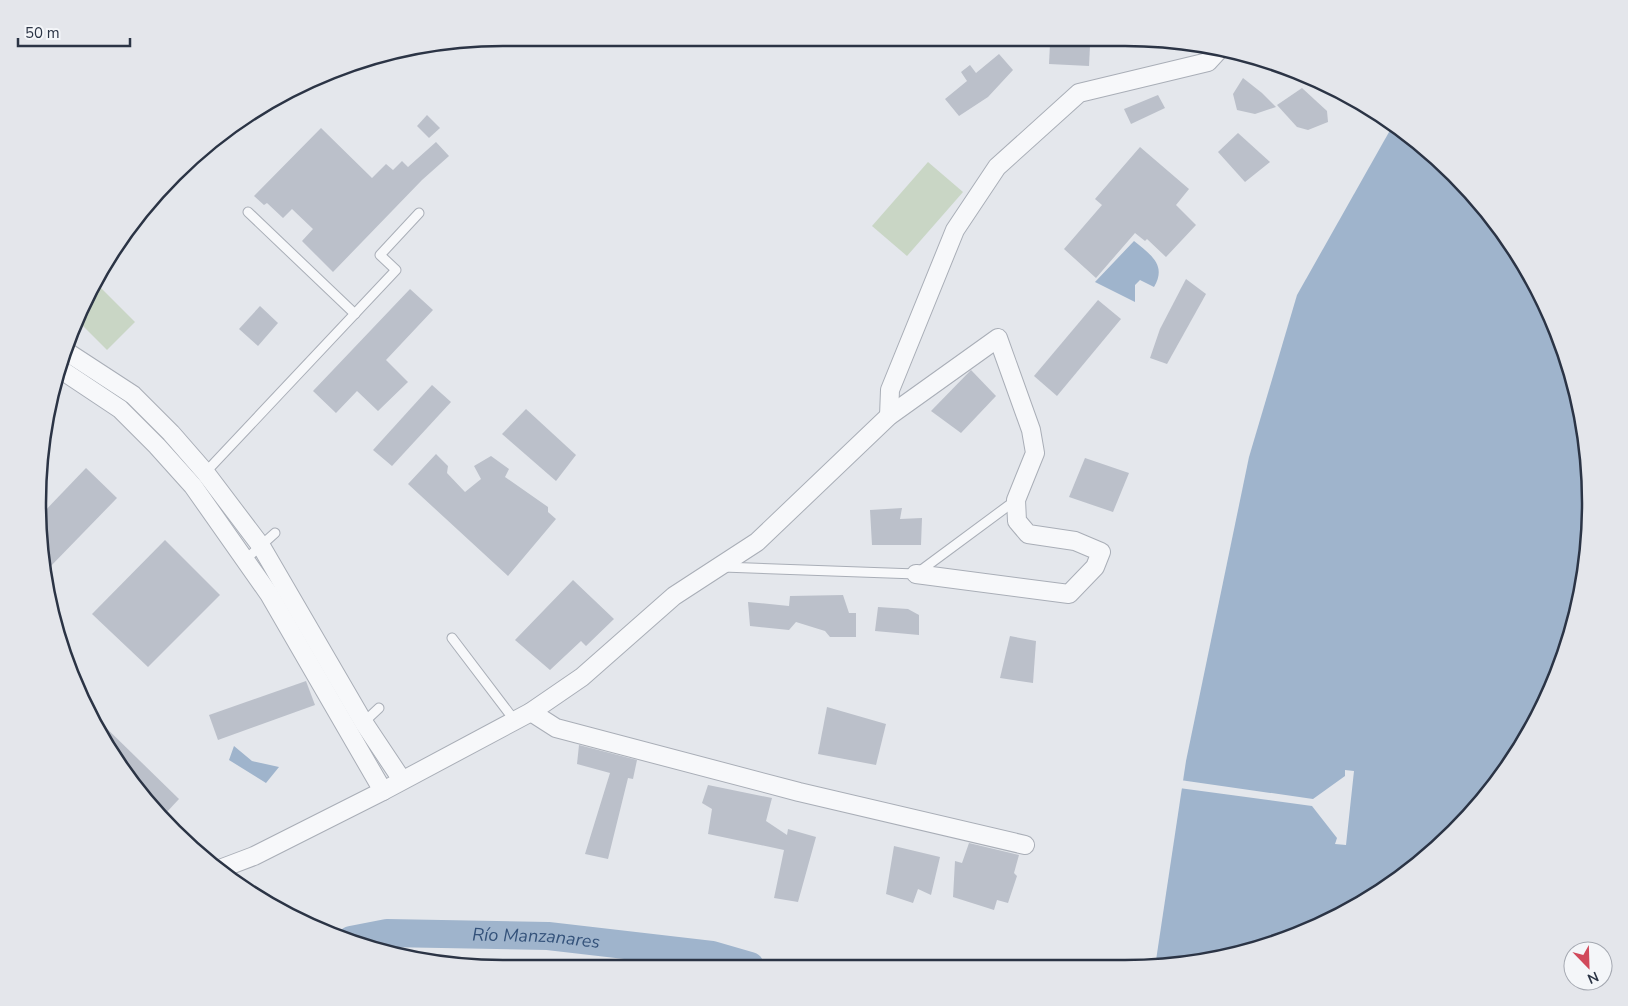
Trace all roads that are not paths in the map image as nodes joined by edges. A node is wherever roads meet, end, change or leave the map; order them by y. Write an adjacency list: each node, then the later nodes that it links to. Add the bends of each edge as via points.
1 (1214, 55): 7 (street, via 1208,62 1079,93 997,167 955,230 890,390)
2 (248, 212): 4 (lane)
3 (419, 214): 4 (lane, via 380,255 396,270)
4 (355, 314): 10 (lane)
5 (71, 354): 8 (street, via 133,395)
6 (65, 373): 9 (street, via 120,409)
7 (889, 416): 12 (street, via 998,338 1032,430 1035,452); 16 (street, via 757,542)
8 (171, 433): 9 (street); 10 (street)
9 (157, 446): 11 (street)
10 (205, 472): 11 (lane); 14 (street)
11 (193, 486): 15 (street)
12 (1016, 500): 17 (lane); 17 (street, via 1017,521 1028,534 1075,541 1101,552 1095,567 1069,594)
13 (275, 533): 14 (lane)
14 (261, 546): 15 (lane); 22 (street)
15 (246, 559): 22 (street)
16 (720, 566): 17 (lane); 20 (street, via 674,596 582,677)
17 (916, 574)
18 (452, 638): 21 (lane)
19 (379, 708): 22 (lane)
20 (531, 712): 21 (street); 25 (street, via 556,728 799,792)
21 (515, 721): 23 (street)
22 (356, 727): 23 (street); 24 (street)
23 (402, 780): 24 (street)
24 (383, 791): 26 (street, via 254,856)
25 (1025, 845)
26 (227, 866)

